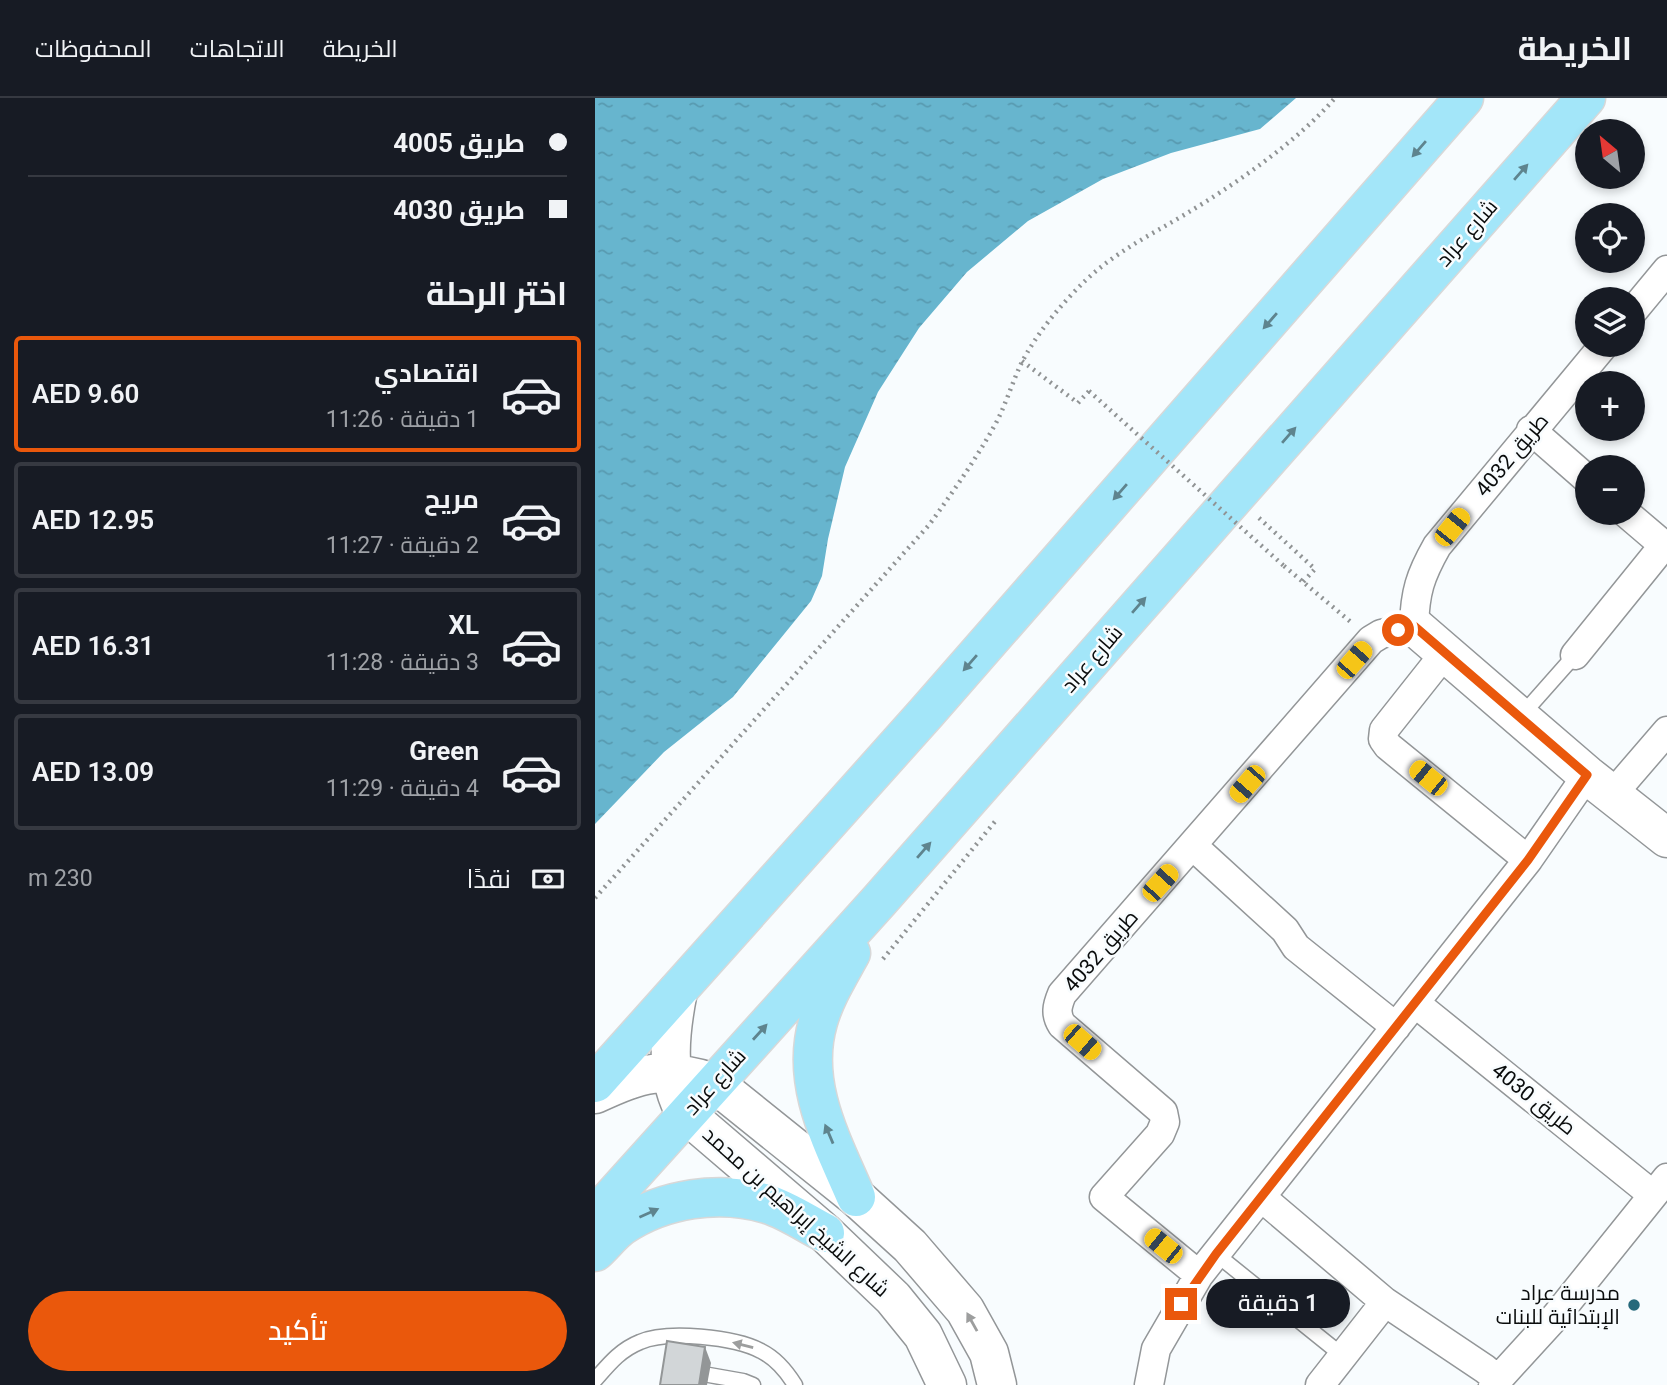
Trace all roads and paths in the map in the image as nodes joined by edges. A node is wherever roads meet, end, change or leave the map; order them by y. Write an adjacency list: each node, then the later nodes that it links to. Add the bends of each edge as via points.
1 (1335, 98): 7 (path, via 1235,182 1132,244 1086,281 1047,324)
2 (1464, 98): 26 (main road, one-way to 26)
3 (1585, 98): 25 (main road, شارع عراد, one-way to 3)
4 (1667, 270): 5 (street)
5 (1645, 297)
6 (1594, 357): 8 (street, طريق 4032)
7 (1023, 361): 13 (path, bridge, via 1078,403 1089,391); 24 (path, via 966,474 929,525)
8 (1531, 430): 9 (street); 14 (street, طريق 4032, via 1437,546 1421,574)
9 (1575, 468)
10 (1250, 509): 13 (path, via 1315,569)
11 (1640, 525): 12 (street)
12 (1665, 547): 17 (street)
13 (1303, 582): 15 (path)
14 (1414, 626): 15 (street, طريق 4032); 16 (street)
15 (1371, 640): 22 (street, طريق 4032)
16 (1445, 653): 18 (street); 23 (street, via 1384,730 1383,739)
17 (1574, 655): 18 (lane)
18 (1520, 718): 20 (street)
19 (1667, 731): 20 (street)
20 (1599, 785): 21 (street); 23 (street)
21 (1667, 838)
22 (1193, 846): 28 (street, via 1285,930 1296,947); 40 (street, طريق 4032, via 1062,994 1057,1011 1062,1025 1163,1112 1160,1134 1104,1197)
23 (1528, 860): 27 (street)
24 (595, 898)
25 (879, 901): 31 (main road, شارع عراد, one-way to 25); 35 (main road, one-way to 25, via 824,1122 813,1082 813,1045 828,996)
26 (678, 992): 29 (street, شارع الشيخ إبراهيم بن محمد); 30 (main road)
27 (1415, 1003): 28 (street); 34 (street, طريق 4030)
28 (1396, 1027): 36 (street)
29 (672, 1073): 31 (street, شارع الشيخ إبراهيم بن محمد); 32 (street, شارع الشيخ إبراهيم بن محمد, via 638,1076); 33 (street, شارع الشيخ إبراهيم بن محمد)
30 (595, 1083)
31 (714, 1083): 33 (main road, شارع عراد); 35 (street, شارع الشيخ إبراهيم بن محمد)
32 (595, 1094)
33 (686, 1114): 37 (main road, شارع عراد); 38 (street, شارع الشيخ إبراهيم بن محمد)
34 (1660, 1186): 45 (street, via 1556,1315)
35 (856, 1197): 49 (street, شارع الشيخ إبراهيم بن محمد, one-way to 35, via 989,1353 965,1310 910,1246)
36 (1261, 1197): 40 (street); 41 (street)
37 (595, 1216)
38 (825, 1233): 39 (main road, one-way to 38, via 621,1227 647,1212 708,1198 739,1198 769,1205); 48 (street, شارع الشيخ إبراهيم بن محمد, via 893,1298 923,1335)
39 (595, 1252)
40 (1207, 1264): 42 (lane); 50 (street, via 1156,1349)
41 (1385, 1302): 42 (street); 45 (street, via 1485,1368)
42 (1343, 1356): 51 (street)
43 (709, 1375): 46 (lane)
44 (595, 1380): 47 (lane, one-way to 44, via 763,1352 744,1344 678,1335 631,1346)
45 (1495, 1382)
46 (753, 1385)
47 (795, 1385)
48 (947, 1385)
49 (997, 1385)
50 (1149, 1385)
51 (1320, 1385)

